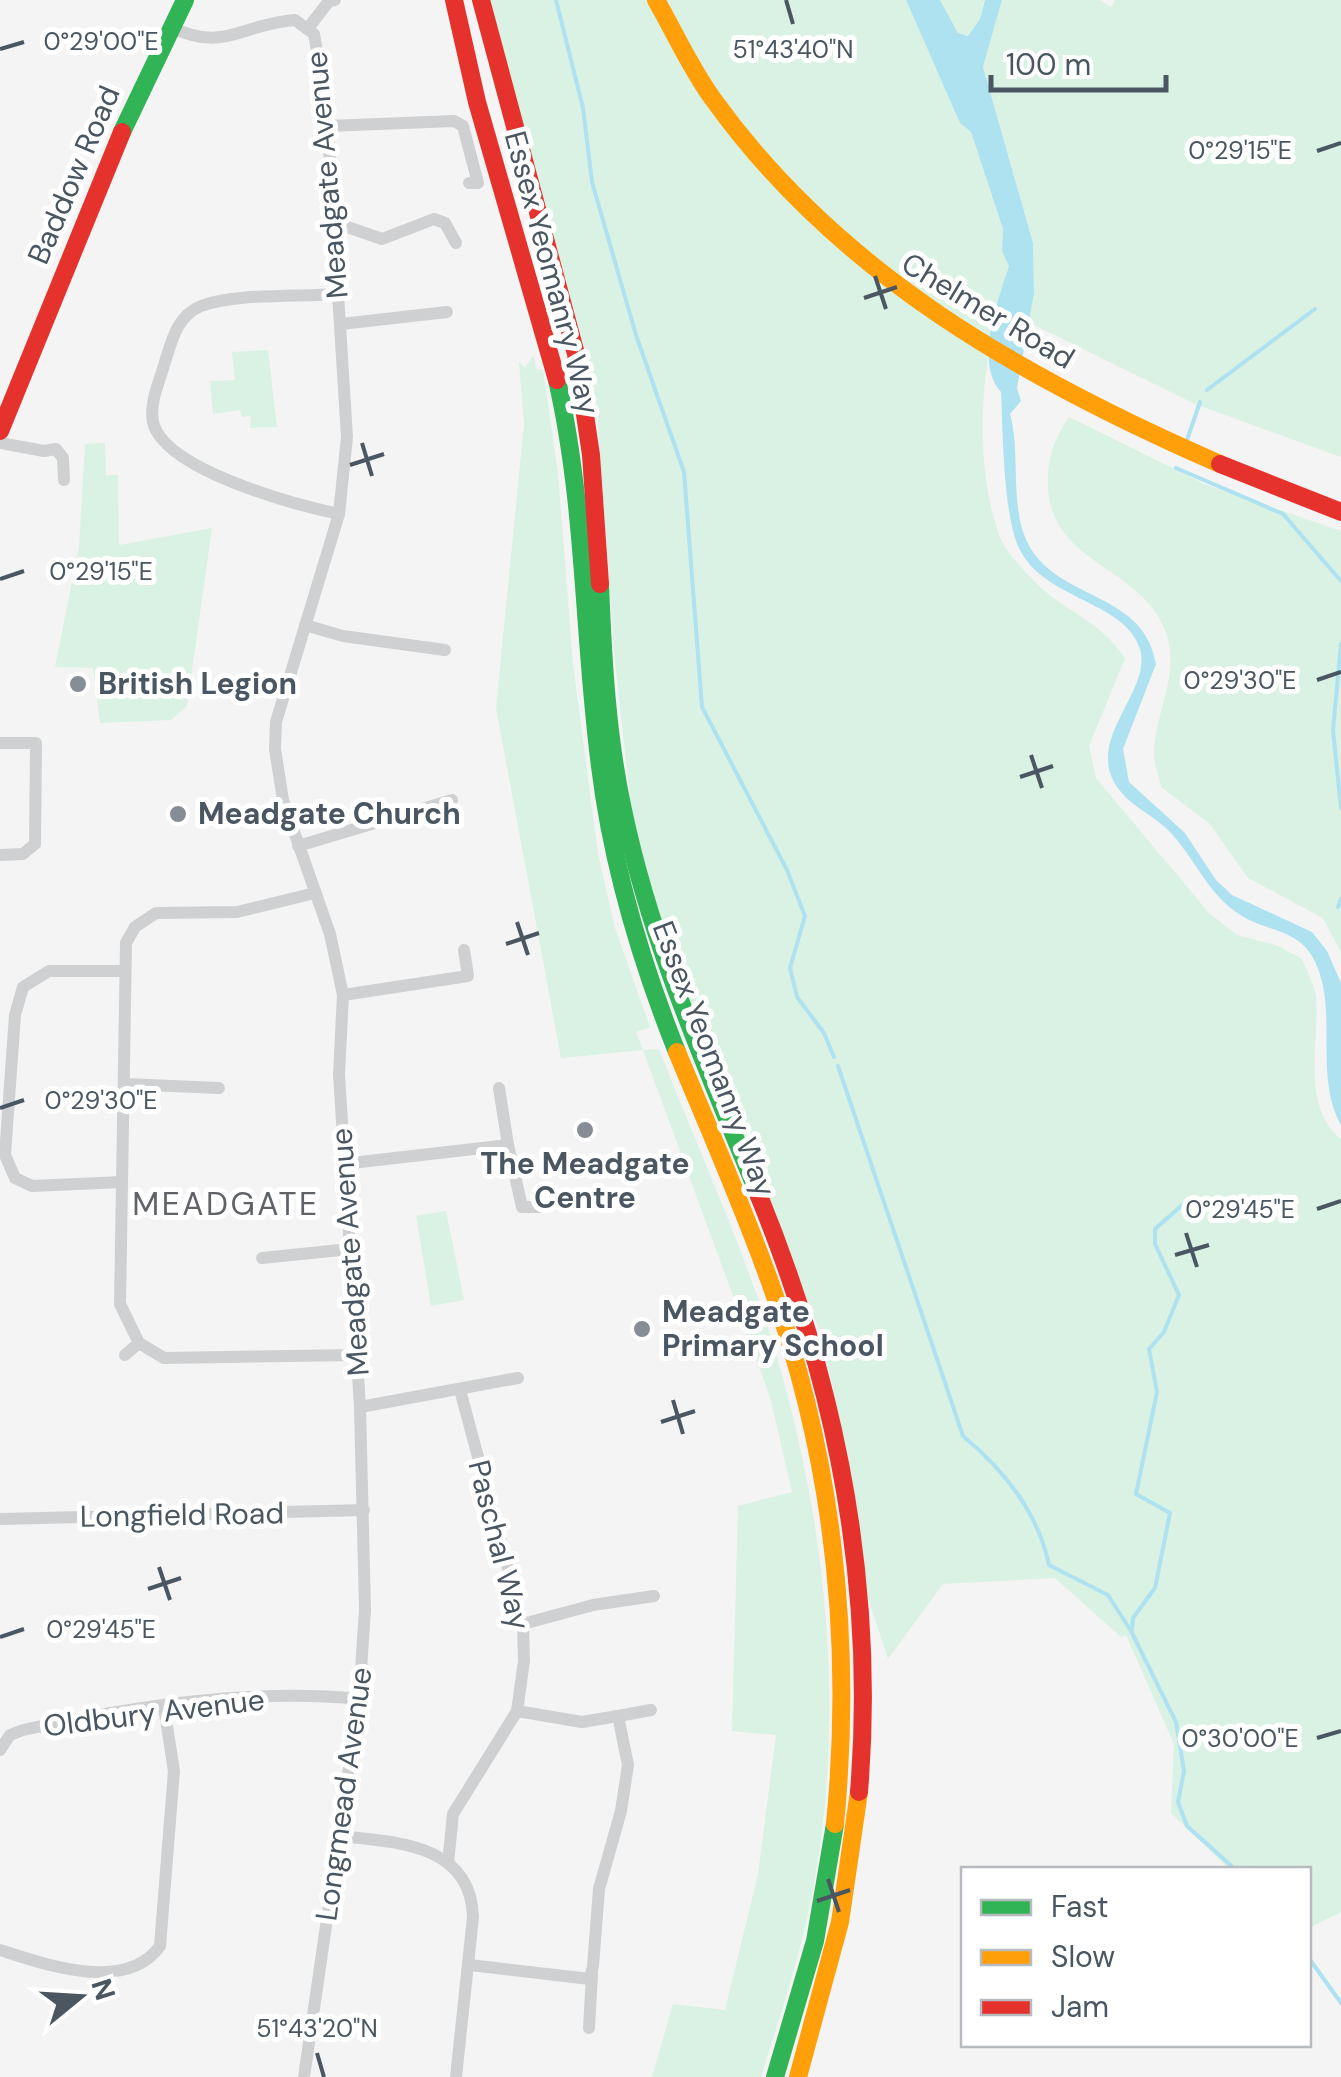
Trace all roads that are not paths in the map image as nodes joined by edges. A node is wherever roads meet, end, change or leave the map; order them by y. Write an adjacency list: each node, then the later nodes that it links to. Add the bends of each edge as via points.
1 (185, 0): 6 (main road, Baddow Road)
2 (335, 0): 7 (street, Meadgate Avenue)
3 (454, 0): 65 (main road, Essex Yeomanry Way, via 563,407 581,540 590,704 619,875 664,1022 790,1340 818,1448 845,1687 837,1810 820,1920)
4 (482, 0): 66 (main road, Essex Yeomanry Way, via 585,406 622,806 682,1010 811,1339 854,1544 861,1659 856,1824 841,1922)
5 (656, 0): 18 (main road, Chelmer Road, via 705,87 771,174 902,295 1048,383 1234,472)
6 (170, 27): 7 (street, Meadgate Avenue, via 205,41 285,21); 15 (main road, Baddow Road)
7 (310, 28): 8 (street, Meadgate Avenue)
8 (327, 126): 9 (street, via 454,121 463,126 476,169 478,182); 10 (street, Meadgate Avenue)
9 (469, 184)
10 (332, 222): 11 (street, via 382,238 434,219); 12 (street, Meadgate Avenue)
11 (456, 243)
12 (338, 294): 14 (street, Meadgate Avenue); 19 (street, via 193,310 176,328 152,415 157,435 176,451 276,500)
13 (448, 312): 14 (street, Meadgate Avenue)
14 (340, 324): 19 (street, Meadgate Avenue, via 347,437)
15 (0, 431)
16 (0, 443): 17 (street, via 56,449)
17 (64, 480)
18 (1340, 512)
19 (339, 514): 20 (street, Meadgate Avenue)
20 (305, 625): 21 (street); 24 (street, Meadgate Avenue, via 275,733 279,785)
21 (446, 650)
22 (0, 743): 25 (street, via 36,743 35,844 23,854)
23 (452, 800): 24 (street)
24 (298, 846): 26 (street, Meadgate Avenue)
25 (0, 855)
26 (315, 893): 28 (street, via 237,912 148,916 126,943); 29 (street, Meadgate Avenue)
27 (464, 950): 29 (street, via 468,976)
28 (122, 971): 30 (street); 35 (street, via 48,971 23,987 4,1155 15,1178 32,1186)
29 (343, 995): 34 (street, Meadgate Avenue)
30 (125, 1084): 31 (street); 35 (street)
31 (219, 1088)
32 (499, 1088): 33 (street)
33 (508, 1145): 34 (street); 36 (street, via 522,1207)
34 (343, 1164): 37 (street, Meadgate Avenue)
35 (122, 1182): 39 (street, via 120,1304)
36 (541, 1207)
37 (350, 1249): 38 (street); 41 (street, Meadgate Avenue)
38 (262, 1258)
39 (139, 1343): 40 (street); 41 (street, via 178,1361)
40 (126, 1355)
41 (357, 1355): 44 (street, Meadgate Avenue)
42 (512, 1383): 43 (street)
43 (460, 1390): 44 (street); 48 (street, Paschal Way)
44 (360, 1407): 45 (street, Meadgate Avenue)
45 (364, 1510): 46 (street, Longfield Road); 49 (street, Longmead Avenue)
46 (0, 1519)
47 (654, 1596): 48 (street)
48 (524, 1624): 52 (street, Paschal Way)
49 (359, 1698): 50 (street, Oldbury Avenue); 55 (street, Longmead Avenue)
50 (164, 1707): 54 (street, Oldbury Avenue, via 10,1735); 57 (street, via 174,1771 160,1946 132,1967 94,1970)
51 (651, 1710): 53 (street)
52 (517, 1711): 53 (street, via 582,1722); 56 (street, Paschal Way, via 453,1814)
53 (618, 1716): 59 (street, via 628,1765 599,1888)
54 (0, 1750)
55 (340, 1836): 56 (street, via 406,1844); 63 (street, Longmead Avenue)
56 (448, 1863): 58 (street, via 473,1896)
57 (0, 1950)
58 (470, 1965): 59 (street, via 590,1979); 64 (street)
59 (593, 1966): 60 (street)
60 (588, 2010): 61 (street); 62 (street)
61 (604, 2018)
62 (589, 2028)
63 (304, 2077)
64 (456, 2077)
65 (775, 2077)
66 (798, 2077)

